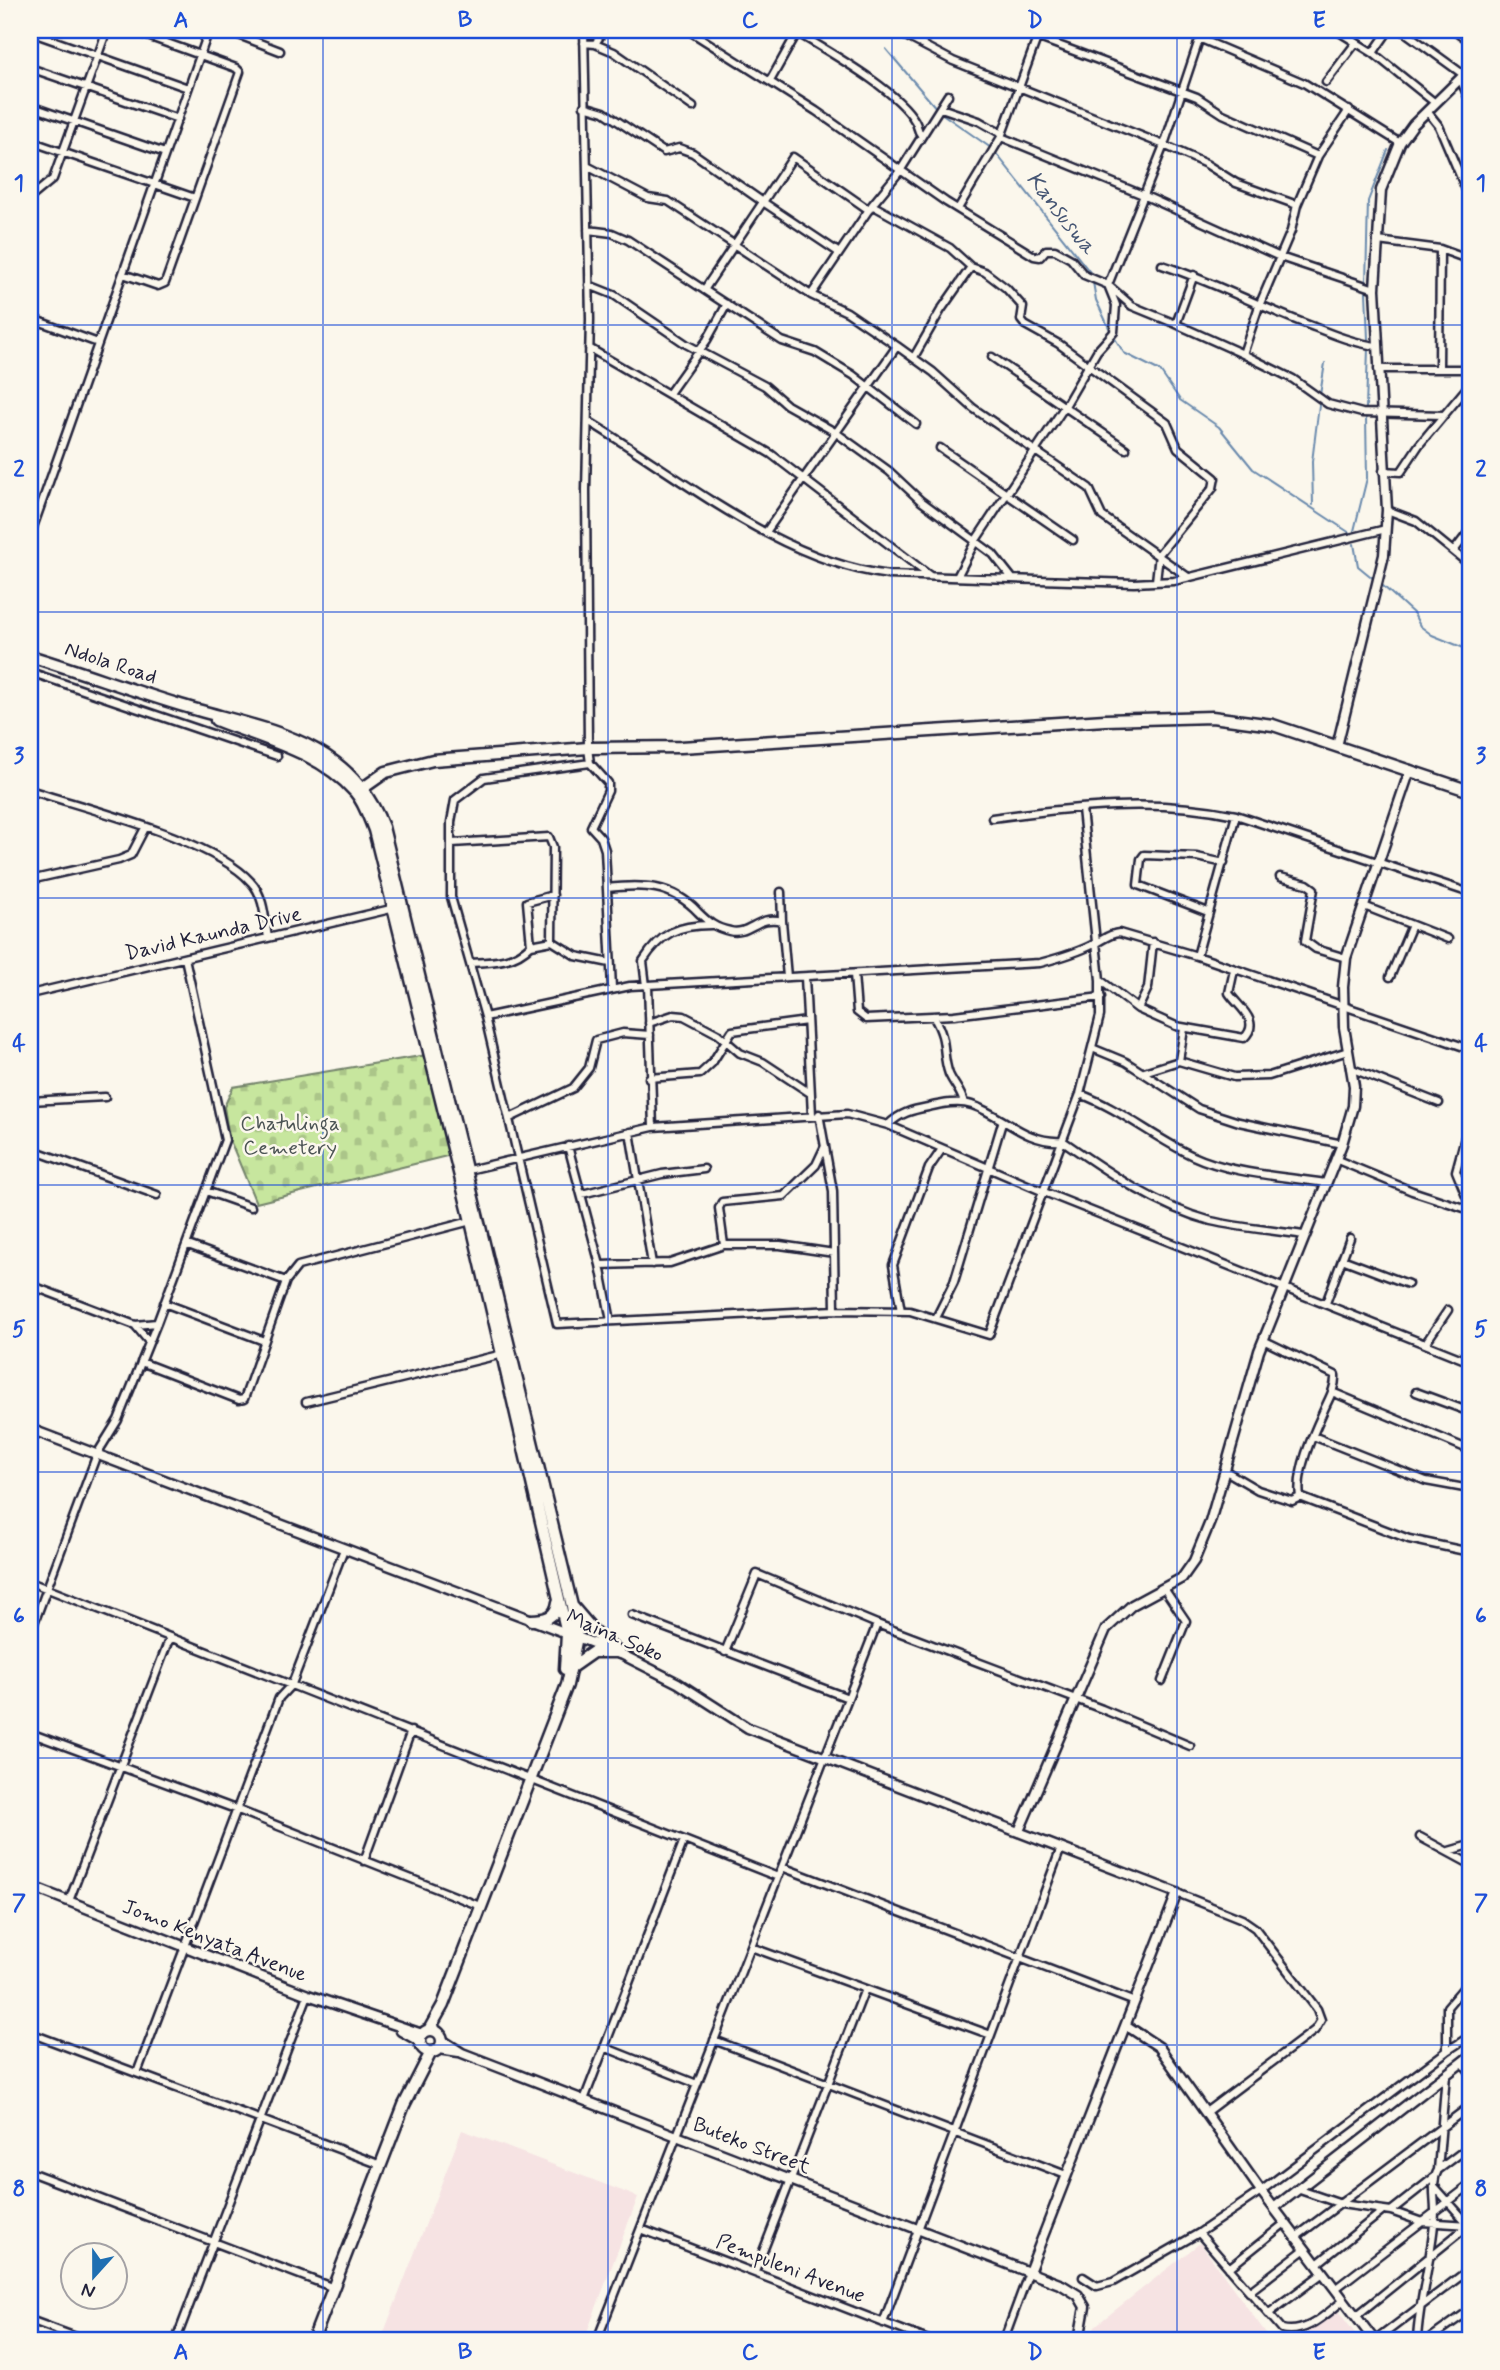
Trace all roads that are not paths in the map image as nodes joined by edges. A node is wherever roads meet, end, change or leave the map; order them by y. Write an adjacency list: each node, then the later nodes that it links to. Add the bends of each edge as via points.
1 (107, 30): 27 (street)
2 (131, 30): 26 (street)
3 (209, 30): 26 (street)
4 (226, 30): 24 (street)
5 (584, 30): 21 (street)
6 (604, 30): 22 (street)
7 (688, 30): 30 (street)
8 (894, 30): 32 (street, via 953,61)
9 (1018, 30): 19 (street)
10 (1040, 30): 19 (street)
11 (1180, 30): 18 (street)
12 (1336, 30): 23 (street)
13 (1390, 30): 25 (street)
14 (1402, 30): 29 (street)
15 (1454, 30): 20 (street)
16 (797, 31): 30 (street); 47 (street, via 888,95 915,120)
17 (30, 32): 27 (street)
18 (1200, 37): 35 (street); 42 (street, via 1304,83)
19 (1037, 38): 32 (street); 35 (street)
20 (1470, 41)
21 (584, 43): 22 (street); 40 (street)
22 (595, 44): 41 (street, via 614,52)
23 (1355, 44): 25 (street); 31 (street)
24 (280, 51)
25 (1373, 53): 37 (street)
26 (201, 54): 34 (street); 60 (street, via 240,72)
27 (99, 55): 33 (street); 34 (street)
28 (30, 68): 33 (street)
29 (1465, 74): 37 (street); 38 (street)
30 (770, 81): 56 (street)
31 (1326, 82)
32 (1018, 87): 48 (street); 51 (street)
33 (89, 88): 45 (street); 46 (street)
34 (188, 88): 45 (street)
35 (1182, 92): 51 (street); 54 (street)
36 (948, 95): 43 (street)
37 (1434, 102): 44 (street)
38 (1470, 102)
39 (30, 106): 46 (street)
40 (584, 106): 55 (street); 62 (street, via 604,112 664,152 679,148 693,153)
41 (693, 107)
42 (1349, 110): 50 (street); 54 (street)
43 (939, 111): 47 (street); 48 (street, via 979,121)
44 (1427, 111): 50 (street); 61 (street, via 1439,126)
45 (178, 119): 53 (street)
46 (76, 121): 52 (street); 53 (street)
47 (921, 135): 56 (street)
48 (1001, 135): 58 (street); 65 (street)
49 (30, 141): 52 (street)
50 (1400, 143): 67 (street, via 1381,190)
51 (1164, 145): 58 (street); 63 (street, via 1236,183)
52 (64, 152): 57 (street); 59 (street, via 53,179)
53 (165, 153): 57 (street)
54 (1318, 156): 63 (street)
55 (587, 166): 66 (street); 68 (street, via 648,198 668,201)
56 (900, 171): 64 (street); 65 (street)
57 (154, 185): 60 (street); 75 (street)
58 (1143, 195): 71 (street); 78 (street)
59 (30, 198)
60 (195, 198): 75 (street, via 163,286)
61 (1470, 200)
62 (764, 202): 64 (street, via 793,157); 68 (street); 70 (street)
63 (1297, 205): 71 (street)
64 (870, 207): 70 (street); 74 (street, via 950,248)
65 (959, 207): 78 (street, via 1037,257 1055,250)
66 (587, 230): 77 (street); 80 (street, via 628,240)
67 (1378, 241): 69 (street); 79 (street)
68 (734, 246): 80 (street); 81 (street)
69 (1440, 249): 72 (street); 97 (street)
70 (838, 252): 81 (street)
71 (1280, 257): 79 (street); 85 (street)
72 (1470, 260)
73 (1161, 265): 76 (street)
74 (971, 267): 94 (street); 96 (street, via 985,272 1018,300 1025,325)
75 (123, 274): 88 (street)
76 (1194, 275): 85 (street); 87 (street)
77 (589, 285): 91 (street); 92 (street, via 614,295)
78 (1108, 285): 82 (street); 84 (street)
79 (1375, 289): 90 (street)
80 (704, 290): 83 (street)
81 (811, 295): 89 (street, via 847,312)
82 (1128, 302): 84 (street, via 1121,300); 87 (street)
83 (727, 304): 92 (street); 101 (street, via 782,341 815,352)
84 (1116, 305): 96 (street, via 1114,332)
85 (1259, 306): 90 (street, via 1350,341); 93 (street)
86 (30, 318): 88 (street)
87 (1176, 324): 93 (street)
88 (98, 343): 119 (street)
89 (897, 346): 94 (street); 101 (street)
90 (1376, 346): 98 (street)
91 (589, 348): 102 (street); 106 (street)
92 (698, 350): 102 (street); 108 (street, via 754,378 787,405)
93 (1243, 354): 104 (street, via 1293,379 1328,404)
94 (914, 357): 111 (street, via 959,397)
95 (992, 357): 103 (street)
96 (1088, 366): 103 (street); 123 (street, via 1167,424 1178,448 1214,478 1213,488)
97 (1439, 368): 98 (street); 99 (street)
98 (1378, 369): 104 (street)
99 (1470, 369)
100 (1470, 384): 105 (street)
101 (867, 385): 107 (street); 108 (street)
102 (670, 392): 113 (street)
103 (1065, 405): 110 (street); 111 (street)
104 (1381, 413): 105 (street); 112 (street)
105 (1444, 415): 112 (street, via 1401,472)
106 (589, 421): 118 (street); 135 (street)
107 (916, 424)
108 (835, 432): 113 (street); 120 (street)
109 (940, 448): 114 (street)
110 (1126, 449)
111 (1035, 451): 114 (street); 123 (street, via 1089,488 1102,516)
112 (1383, 471): 115 (street)
113 (805, 477): 118 (street); 125 (street)
114 (1005, 494): 120 (street); 121 (street)
115 (1387, 510): 116 (street); 122 (street, via 1416,521)
116 (1386, 529): 127 (street); 134 (street, via 1381,570)
117 (1470, 530): 122 (street)
118 (766, 532): 125 (street, via 860,572)
119 (30, 537)
120 (975, 540): 126 (street); 128 (street)
121 (1073, 540)
122 (1454, 551): 124 (street)
123 (1159, 554): 127 (street); 129 (street)
124 (1470, 565)
125 (930, 576): 126 (street)
126 (957, 577): 128 (street)
127 (1188, 577): 129 (street)
128 (1012, 578): 129 (street)
129 (1156, 582)
130 (30, 656): 132 (main road, Ndola Road)
131 (30, 672): 133 (street)
132 (175, 704): 133 (street); 140 (main road, Ndola Road, via 299,752)
133 (166, 718): 136 (street)
134 (1337, 746): 135 (main road, via 1273,724 1212,717 681,747); 138 (main road)
135 (588, 748): 137 (street); 140 (main road, via 417,762 386,772)
136 (277, 756)
137 (590, 763): 146 (street, via 476,781 455,800); 151 (street, via 608,783 591,827 605,850)
138 (1410, 770): 141 (main road); 148 (street)
139 (30, 790): 145 (street)
140 (359, 790): 156 (main road)
141 (1470, 791)
142 (1082, 809): 143 (street, via 1138,804 1197,806); 144 (street); 165 (street)
143 (1236, 814): 147 (street); 148 (street)
144 (992, 818)
145 (145, 828): 150 (street, via 131,855); 161 (street, via 217,855 251,881 258,891)
146 (452, 843): 154 (street, via 549,837); 170 (street, via 451,897)
147 (1224, 863): 157 (street); 157 (street, via 1197,857 1144,855 1141,859 1138,885)
148 (1378, 864): 153 (street); 155 (street)
149 (1280, 877): 169 (street, via 1314,889 1305,941)
150 (30, 880)
151 (607, 888): 159 (street, via 659,886 690,905); 171 (street)
152 (780, 892): 158 (street)
153 (1470, 893)
154 (553, 895): 163 (street); 166 (street, via 527,902)
155 (1364, 906): 160 (street); 169 (street)
156 (399, 907): 161 (street, David Kaunda Drive); 221 (main road)
157 (1208, 912): 167 (street)
158 (782, 921): 159 (street, via 757,922 737,932); 174 (street)
159 (710, 925): 178 (street, via 677,928 661,936 643,961)
160 (1412, 925): 162 (street); 175 (street)
161 (268, 937): 168 (street, David Kaunda Drive)
162 (1448, 939)
163 (552, 942): 166 (street); 171 (street, via 576,956)
164 (1153, 942): 165 (street, via 1119,933); 167 (street); 183 (street, via 1148,988)
165 (1097, 943): 173 (street, via 1040,962); 177 (street)
166 (531, 945): 170 (street, via 504,961)
167 (1197, 956): 172 (street)
168 (186, 958): 180 (street, David Kaunda Drive); 224 (street, via 226,1133)
169 (1346, 958): 182 (street)
170 (471, 963): 185 (street)
171 (610, 963): 179 (street)
172 (1234, 970): 182 (street); 188 (street, via 1229,993 1249,1017 1247,1036)
173 (855, 974): 176 (street); 184 (street, via 859,1017)
174 (787, 976): 176 (street); 178 (street)
175 (1390, 976)
176 (805, 977): 186 (street)
177 (1100, 980): 181 (street); 183 (street)
178 (647, 986): 179 (street); 187 (street)
179 (612, 988): 185 (street)
180 (30, 994)
181 (1101, 997): 184 (street); 191 (street)
182 (1344, 1007): 192 (street); 193 (street)
183 (1138, 1009): 188 (street)
184 (933, 1016): 202 (street, via 943,1035 948,1069)
185 (485, 1017): 205 (street)
186 (807, 1021): 190 (street, via 732,1031); 198 (street)
187 (649, 1023): 189 (street); 190 (street, via 678,1014)
188 (1184, 1029): 194 (street)
189 (650, 1035): 197 (street); 205 (street, via 623,1033 596,1040 589,1068 573,1088)
190 (725, 1039): 197 (street, via 700,1074); 198 (street, via 740,1054 763,1062)
191 (1091, 1048): 196 (street); 199 (street)
192 (1470, 1048)
193 (1348, 1051): 194 (street, via 1291,1072 1251,1078); 195 (street)
194 (1179, 1062): 196 (street)
195 (1350, 1068): 203 (street); 213 (street, via 1354,1099)
196 (1144, 1072): 213 (street, via 1183,1100 1222,1117)
197 (649, 1078): 209 (street)
198 (810, 1093): 204 (street)
199 (1080, 1094): 211 (street); 223 (street, via 1117,1110 1195,1157)
200 (105, 1097): 201 (street)
201 (30, 1101)
202 (964, 1103): 207 (street); 208 (street, via 906,1112)
203 (1439, 1103)
204 (816, 1114): 208 (street, via 847,1114); 209 (street); 212 (street)
205 (510, 1118): 217 (street)
206 (1470, 1119): 229 (street, via 1456,1171)
207 (1002, 1123): 211 (street, via 1043,1139); 219 (street)
208 (888, 1125): 216 (street)
209 (653, 1128): 210 (street)
210 (630, 1132): 214 (street); 222 (street)
211 (1063, 1141): 225 (street); 231 (street, via 1141,1192 1179,1209 1211,1220)
212 (825, 1144): 234 (street, via 816,1165 784,1195 722,1202); 235 (street, via 833,1191)
213 (1342, 1144): 218 (street)
214 (568, 1146): 217 (street); 226 (street)
215 (30, 1149): 227 (street)
216 (942, 1149): 219 (street); 247 (street, via 929,1168 893,1265)
217 (520, 1158): 221 (street); 249 (street, via 557,1324)
218 (1335, 1159): 223 (street); 229 (street, via 1412,1191)
219 (988, 1168): 225 (street); 248 (street, via 954,1282)
220 (704, 1169): 222 (street)
221 (464, 1171): 230 (main road)
222 (638, 1181): 226 (street); 237 (street)
223 (1325, 1183): 231 (street)
224 (206, 1191): 228 (street); 233 (street)
225 (1044, 1192): 242 (street); 248 (street, via 989,1335)
226 (582, 1194): 238 (street)
227 (157, 1195)
228 (251, 1207)
229 (1470, 1207)
230 (476, 1220): 239 (street, via 313,1260 298,1266); 256 (main road)
231 (1303, 1235): 242 (street)
232 (1350, 1238): 236 (street)
233 (188, 1245): 239 (street); 243 (street)
234 (723, 1245): 235 (street, via 780,1245); 237 (street, via 682,1260)
235 (834, 1253): 245 (street)
236 (1342, 1259): 241 (street); 244 (street)
237 (652, 1264): 238 (street)
238 (600, 1265): 249 (street)
239 (286, 1281): 253 (street)
240 (30, 1284): 251 (street)
241 (1408, 1284)
242 (1284, 1288): 244 (street); 252 (street)
243 (164, 1303): 250 (street); 253 (street)
244 (1325, 1303): 255 (street)
245 (835, 1310): 247 (street); 249 (street)
246 (1448, 1310): 255 (street)
247 (901, 1311): 248 (street)
248 (936, 1318)
249 (611, 1321)
250 (157, 1323): 251 (street); 254 (street)
251 (135, 1325): 254 (street)
252 (1263, 1340): 259 (street, via 1332,1372 1336,1380); 267 (street)
253 (264, 1341): 257 (street, via 247,1395 239,1400)
254 (149, 1342): 257 (street)
255 (1425, 1344): 258 (street)
256 (506, 1352): 261 (street); 275 (main road); 276 (main road)
257 (141, 1362): 266 (street, via 118,1420)
258 (1470, 1362)
259 (1332, 1392): 264 (street); 265 (street)
260 (1416, 1392): 262 (street)
261 (306, 1402)
262 (1470, 1412)
263 (30, 1429): 266 (street, Maina Soko)
264 (1314, 1436): 268 (street, via 1426,1481); 269 (street, via 1298,1483)
265 (1470, 1450)
266 (97, 1454): 270 (street, Maina Soko); 273 (street)
267 (1224, 1469): 269 (street, via 1258,1490 1292,1501); 274 (street, via 1194,1561 1182,1578)
268 (1470, 1489)
269 (1300, 1497): 271 (street, via 1409,1539)
270 (344, 1549): 278 (street, Maina Soko); 287 (street)
271 (1470, 1552)
272 (30, 1582): 273 (street)
273 (47, 1588): 280 (street); 282 (street)
274 (1165, 1590): 286 (street, via 1186,1621); 289 (street, via 1132,1605 1112,1622)
275 (558, 1601): 278 (main road, via 552,1615); 281 (main road)
276 (572, 1606): 281 (main road); 284 (main road)
277 (632, 1615): 283 (street)
278 (531, 1620): 281 (street, Maina Soko)
279 (877, 1625): 283 (street, via 757,1574); 288 (street); 289 (street)
280 (30, 1634)
281 (572, 1635): 284 (street, Maina Soko); 285 (main road); 290 (main road)
282 (170, 1637): 287 (street); 295 (street)
283 (725, 1651): 288 (street)
284 (620, 1653): 285 (main road, via 593,1652); 294 (street, Maina Soko, via 678,1682 748,1728)
285 (572, 1668): 290 (main road)
286 (1162, 1681)
287 (292, 1684): 291 (street); 297 (street, via 279,1698)
288 (848, 1699): 294 (street)
289 (1073, 1700): 293 (street); 298 (street)
290 (560, 1702): 296 (main road)
291 (411, 1731): 296 (street); 304 (street)
292 (30, 1733): 295 (street)
293 (1190, 1746)
294 (825, 1757): 298 (street, Maina Soko); 306 (street)
295 (118, 1767): 297 (street); 310 (street)
296 (530, 1778): 300 (street); 311 (main road)
297 (238, 1810): 304 (street); 313 (street)
298 (1019, 1831): 302 (street, Maina Soko)
299 (1420, 1837): 303 (street)
300 (684, 1840): 307 (street); 325 (street)
301 (1470, 1845): 303 (street)
302 (1061, 1848): 309 (street, Maina Soko); 314 (street)
303 (1449, 1851): 305 (street)
304 (364, 1861): 311 (street)
305 (1470, 1864)
306 (782, 1867): 307 (street); 314 (street)
307 (778, 1877): 312 (street)
308 (30, 1886): 310 (street, Jomo Kenyata Avenue)
309 (1177, 1893): 318 (street); 336 (street, via 1255,1928 1321,2020 1315,2031)
310 (69, 1901): 313 (street, Jomo Kenyata Avenue)
311 (480, 1906): 324 (main road)
312 (751, 1947): 316 (street); 323 (street)
313 (187, 1948): 317 (street, Jomo Kenyata Avenue); 330 (street)
314 (1020, 1958): 318 (street); 321 (street)
315 (1470, 1980): 326 (street, via 1447,2007)
316 (864, 1989): 321 (street); 332 (street)
317 (308, 1995): 324 (street, Jomo Kenyata Avenue); 337 (street)
318 (1135, 2002): 319 (street)
319 (1127, 2025): 336 (street, via 1159,2047); 345 (street)
320 (30, 2033): 330 (street)
321 (991, 2035): 339 (street)
322 (1470, 2036): 326 (street)
323 (715, 2040): 332 (street); 333 (street)
324 (430, 2041): 334 (street, Buteko Street); 342 (main road)
325 (604, 2047): 333 (street); 334 (street)
326 (1447, 2051): 350 (street)
327 (1470, 2056): 328 (street)
328 (1462, 2062): 329 (street); 331 (street)
329 (1470, 2072)
330 (137, 2073): 337 (street)
331 (1446, 2075): 338 (street); 349 (street)
332 (828, 2083): 339 (street); 346 (street)
333 (697, 2084): 340 (street)
334 (584, 2099): 340 (street, Buteko Street)
335 (1470, 2106): 338 (street)
336 (1206, 2112): 350 (street)
337 (260, 2119): 342 (street); 364 (street)
338 (1441, 2130): 343 (street); 352 (street)
339 (954, 2131): 345 (street); 360 (street)
340 (677, 2136): 346 (street, Buteko Street); 361 (street)
341 (1470, 2146): 343 (street)
342 (381, 2165): 374 (main road)
343 (1438, 2170): 347 (street)
344 (30, 2172): 364 (street)
345 (1066, 2175): 371 (street)
346 (791, 2178): 360 (street, Buteko Street); 370 (street)
347 (1434, 2182): 351 (street); 354 (street); 355 (street)
348 (1470, 2185): 351 (street)
349 (1297, 2189): 352 (street); 353 (street)
350 (1261, 2191): 353 (street); 362 (street)
351 (1449, 2201): 355 (street); 359 (street)
352 (1341, 2204): 354 (street); 363 (street)
353 (1274, 2208): 357 (street)
354 (1387, 2211): 356 (street); 367 (street)
355 (1435, 2211): 356 (street); 358 (street)
356 (1422, 2222): 358 (street); 375 (street)
357 (1285, 2223): 363 (street); 368 (street)
358 (1434, 2223): 359 (street); 366 (street)
359 (1469, 2225): 366 (street)
360 (919, 2228): 371 (street, Buteko Street); 383 (street)
361 (641, 2229): 370 (street, Pempuleni Avenue); 387 (street)
362 (1199, 2233): 368 (street); 373 (street, via 1109,2283 1097,2286)
363 (1296, 2237): 365 (street)
364 (212, 2242): 374 (street); 385 (street)
365 (1305, 2249): 367 (street); 376 (street)
366 (1427, 2258): 378 (street); 381 (street)
367 (1317, 2264): 372 (street)
368 (1229, 2268): 376 (street)
369 (1470, 2269): 378 (street)
370 (755, 2272): 383 (street, Pempuleni Avenue)
371 (1029, 2272): 389 (street); 390 (street, Buteko Street, via 1078,2295 1086,2316)
372 (1323, 2273): 375 (street); 380 (street)
373 (1083, 2277)
374 (334, 2288): 386 (main road)
375 (1335, 2289): 377 (street)
376 (1249, 2292): 380 (street)
377 (1344, 2301): 380 (street, via 1301,2329 1282,2329); 381 (street)
378 (1418, 2308): 391 (street); 392 (street)
379 (1470, 2310): 393 (street)
380 (1268, 2314)
381 (1356, 2316): 391 (street)
382 (30, 2320): 384 (street)
383 (883, 2323): 388 (street, Pempuleni Avenue)
384 (84, 2340)
385 (176, 2340)
386 (313, 2340)
387 (597, 2340)
388 (928, 2340)
389 (1003, 2340)
390 (1079, 2340)
391 (1375, 2340)
392 (1417, 2340)
393 (1428, 2340)

